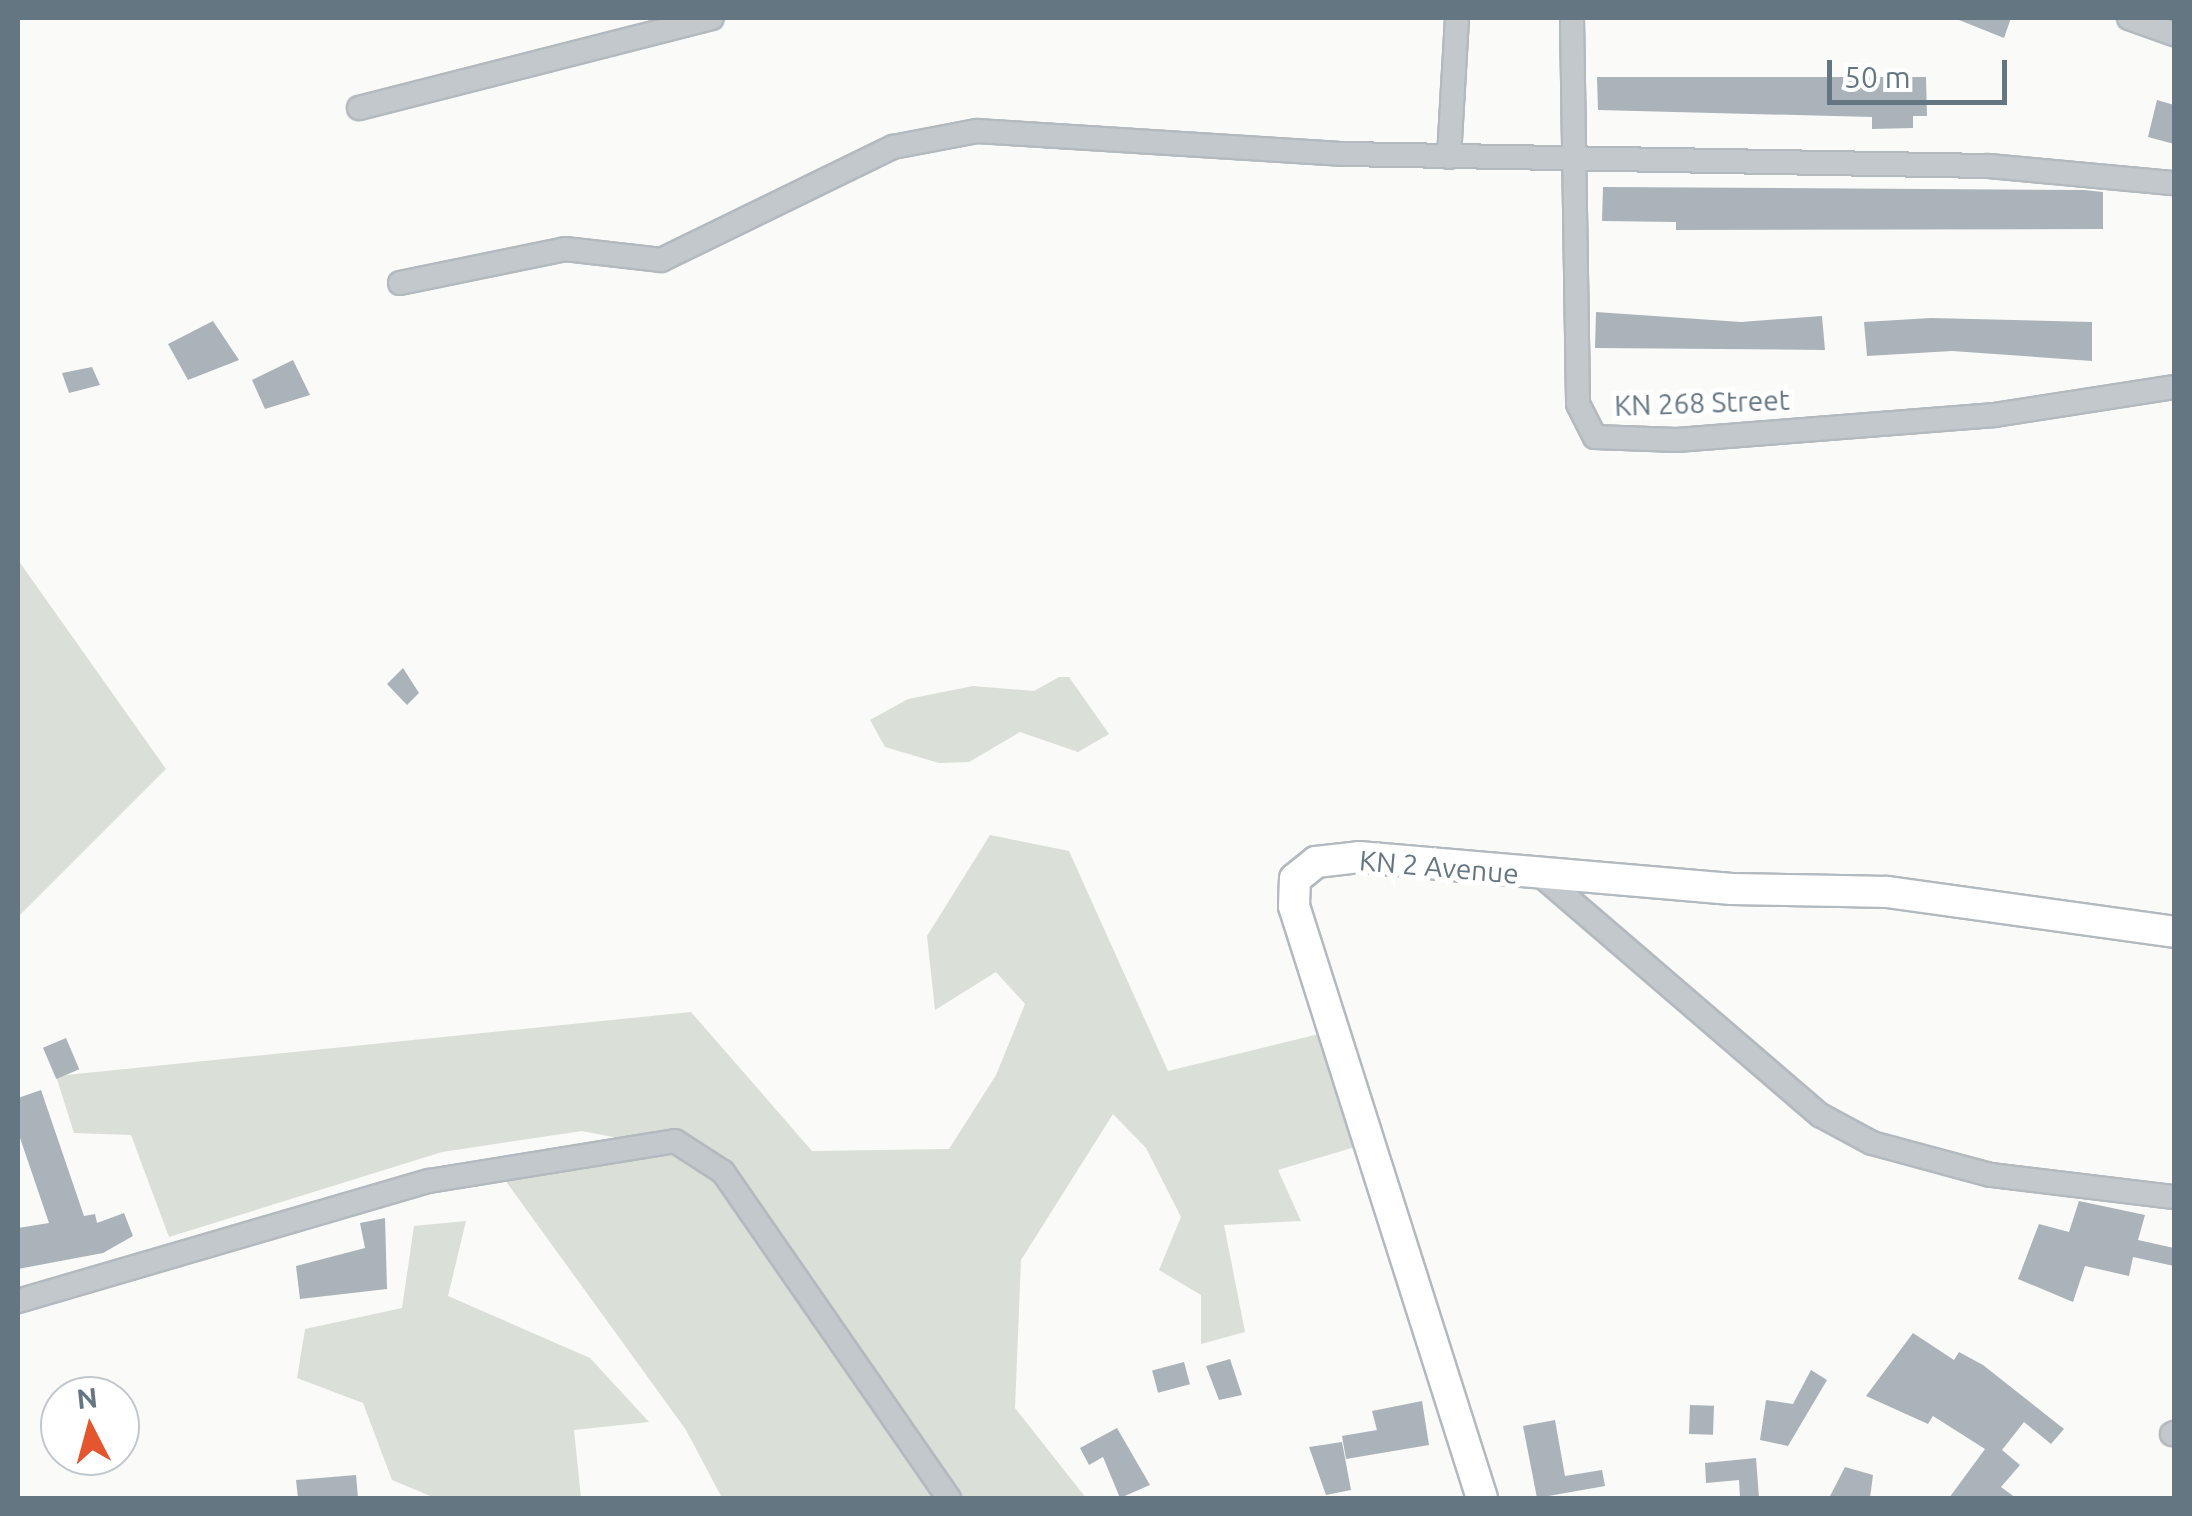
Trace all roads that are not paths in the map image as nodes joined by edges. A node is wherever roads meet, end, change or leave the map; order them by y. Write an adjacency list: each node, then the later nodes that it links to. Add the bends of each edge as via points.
1 (712, 18): 6 (street)
2 (1457, 18): 7 (street)
3 (1572, 18): 8 (street, KN 268 Street)
4 (2129, 18): 5 (street)
5 (2174, 34)
6 (360, 108)
7 (1448, 156): 8 (street); 10 (street, via 977,131 893,147 661,260 564,249)
8 (1578, 161): 9 (street, via 1989,166); 11 (street, KN 268 Street, via 1578,404 1595,437 1994,415)
9 (2174, 183)
10 (400, 283)
11 (2174, 387)
12 (1544, 877): 13 (main road, KN 2 Avenue, via 1904,893); 14 (street, via 1820,1115 1872,1143 1991,1175); 17 (main road, KN 2 Avenue, via 1359,857 1316,862 1296,879 1294,906)
13 (2174, 932)
14 (2174, 1196)
15 (18, 1300): 16 (street, via 429,1181 675,1141 724,1172)
16 (949, 1498)
17 (1482, 1498)

